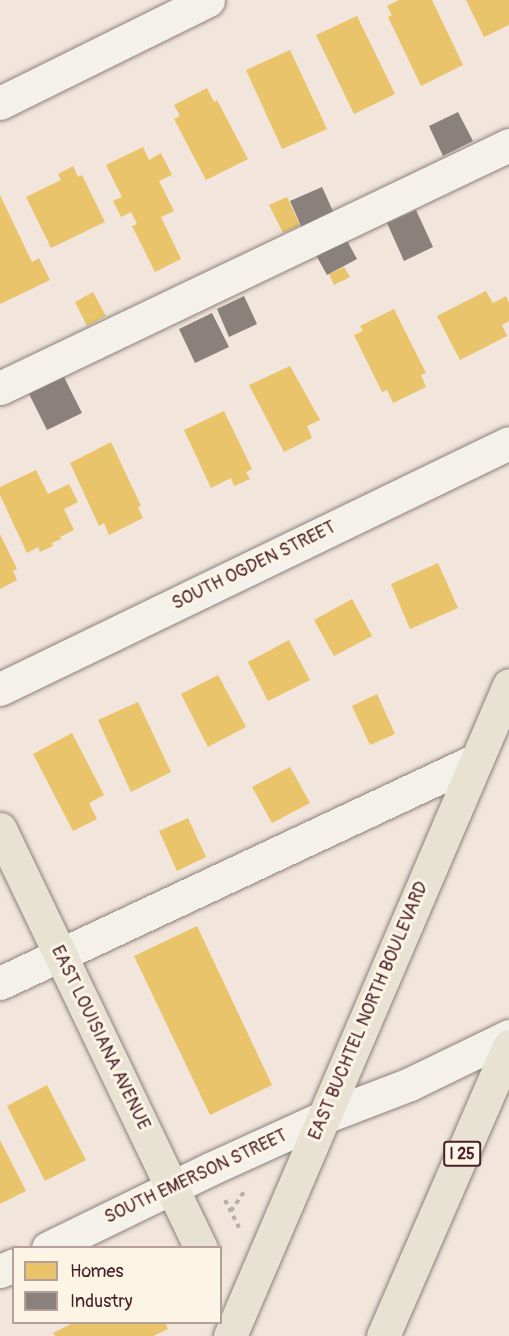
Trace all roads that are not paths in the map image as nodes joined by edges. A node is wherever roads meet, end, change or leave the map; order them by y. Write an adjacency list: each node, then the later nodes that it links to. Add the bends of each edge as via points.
1 (208, 0): 2 (street)
2 (0, 103)
3 (509, 145): 4 (street)
4 (0, 388)
5 (509, 443): 7 (street, SOUTH OGDEN STREET)
6 (509, 686): 8 (main road, EAST BUCHTEL NORTH BOULEVARD)
7 (0, 689)
8 (476, 760): 10 (street); 14 (main road, EAST BUCHTEL NORTH BOULEVARD)
9 (0, 829): 10 (main road, EAST LOUISIANA AVENUE)
10 (60, 954): 11 (street); 15 (main road, EAST LOUISIANA AVENUE)
11 (0, 983)
12 (509, 1036): 14 (street, SOUTH EMERSON STREET, via 410,1084)
13 (509, 1046): 18 (main road, I 25)
14 (324, 1118): 15 (street, SOUTH EMERSON STREET); 20 (main road, EAST BUCHTEL NORTH BOULEVARD)
15 (172, 1187): 16 (street, SOUTH EMERSON STREET); 17 (main road, EAST LOUISIANA AVENUE)
16 (52, 1246)
17 (200, 1246)
18 (415, 1261): 21 (main road); 22 (main road, I 25)
19 (222, 1295): 20 (main road)
20 (236, 1332)
21 (376, 1336)
22 (383, 1336)

